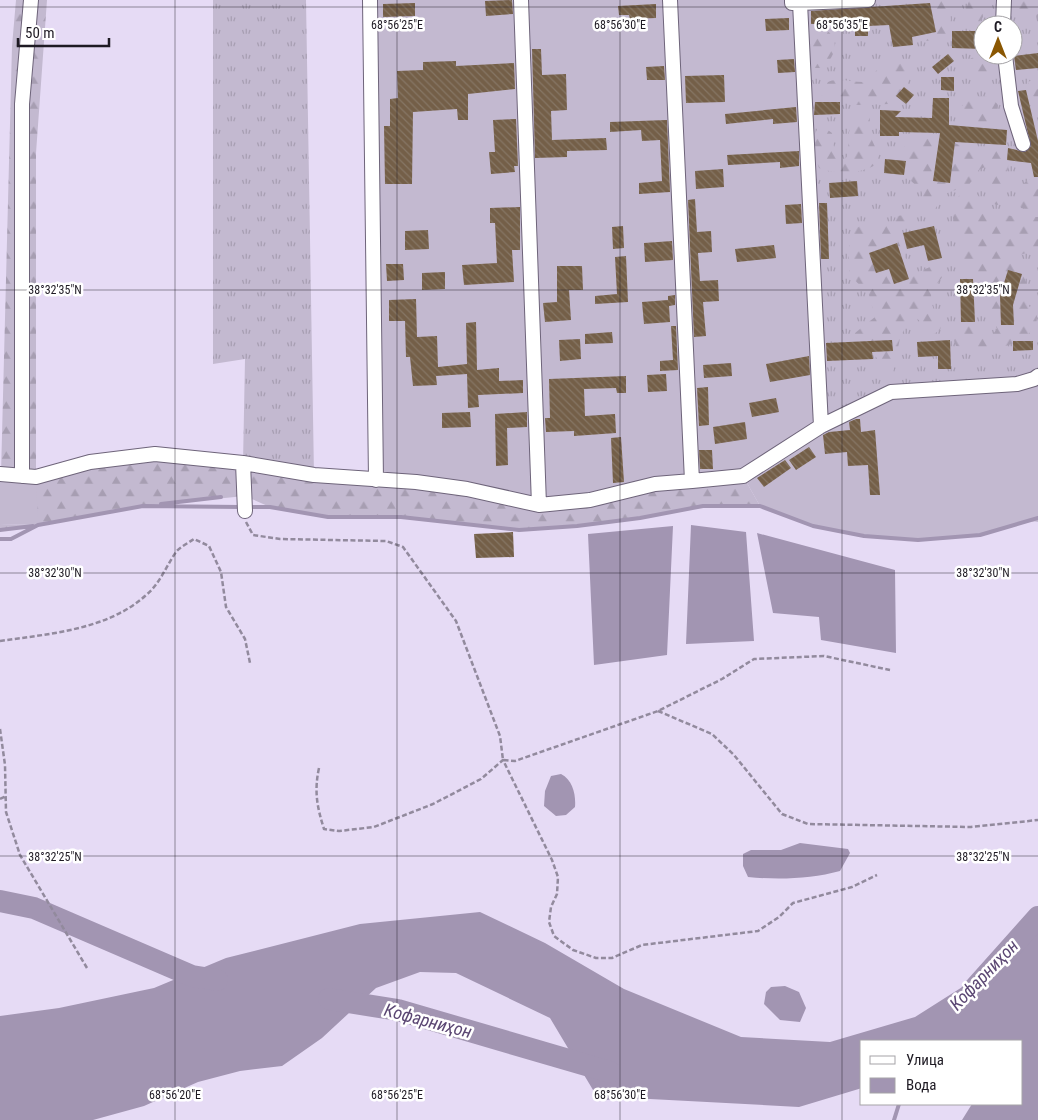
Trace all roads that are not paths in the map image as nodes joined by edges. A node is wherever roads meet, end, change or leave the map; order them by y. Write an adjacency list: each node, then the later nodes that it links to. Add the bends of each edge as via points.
1 (31, 0): 15 (lane, via 22,104)
2 (370, 0): 16 (lane)
3 (521, 0): 18 (lane)
4 (670, 0): 17 (lane)
5 (868, 0): 7 (lane)
6 (1004, 0): 8 (lane)
7 (796, 1): 12 (lane)
8 (1003, 15)
9 (1006, 65): 10 (lane, via 1011,106)
10 (1023, 144)
11 (1038, 376): 12 (lane, via 1017,384 891,392)
12 (821, 426): 17 (lane, via 743,476)
13 (243, 463): 15 (lane, via 155,454 90,462 36,477); 16 (lane, via 314,475); 19 (lane)
14 (0, 474): 15 (lane)
15 (22, 476)
16 (376, 480): 18 (lane, via 467,489)
17 (692, 481): 18 (lane, via 654,484 590,500)
18 (539, 505)
19 (246, 510)

